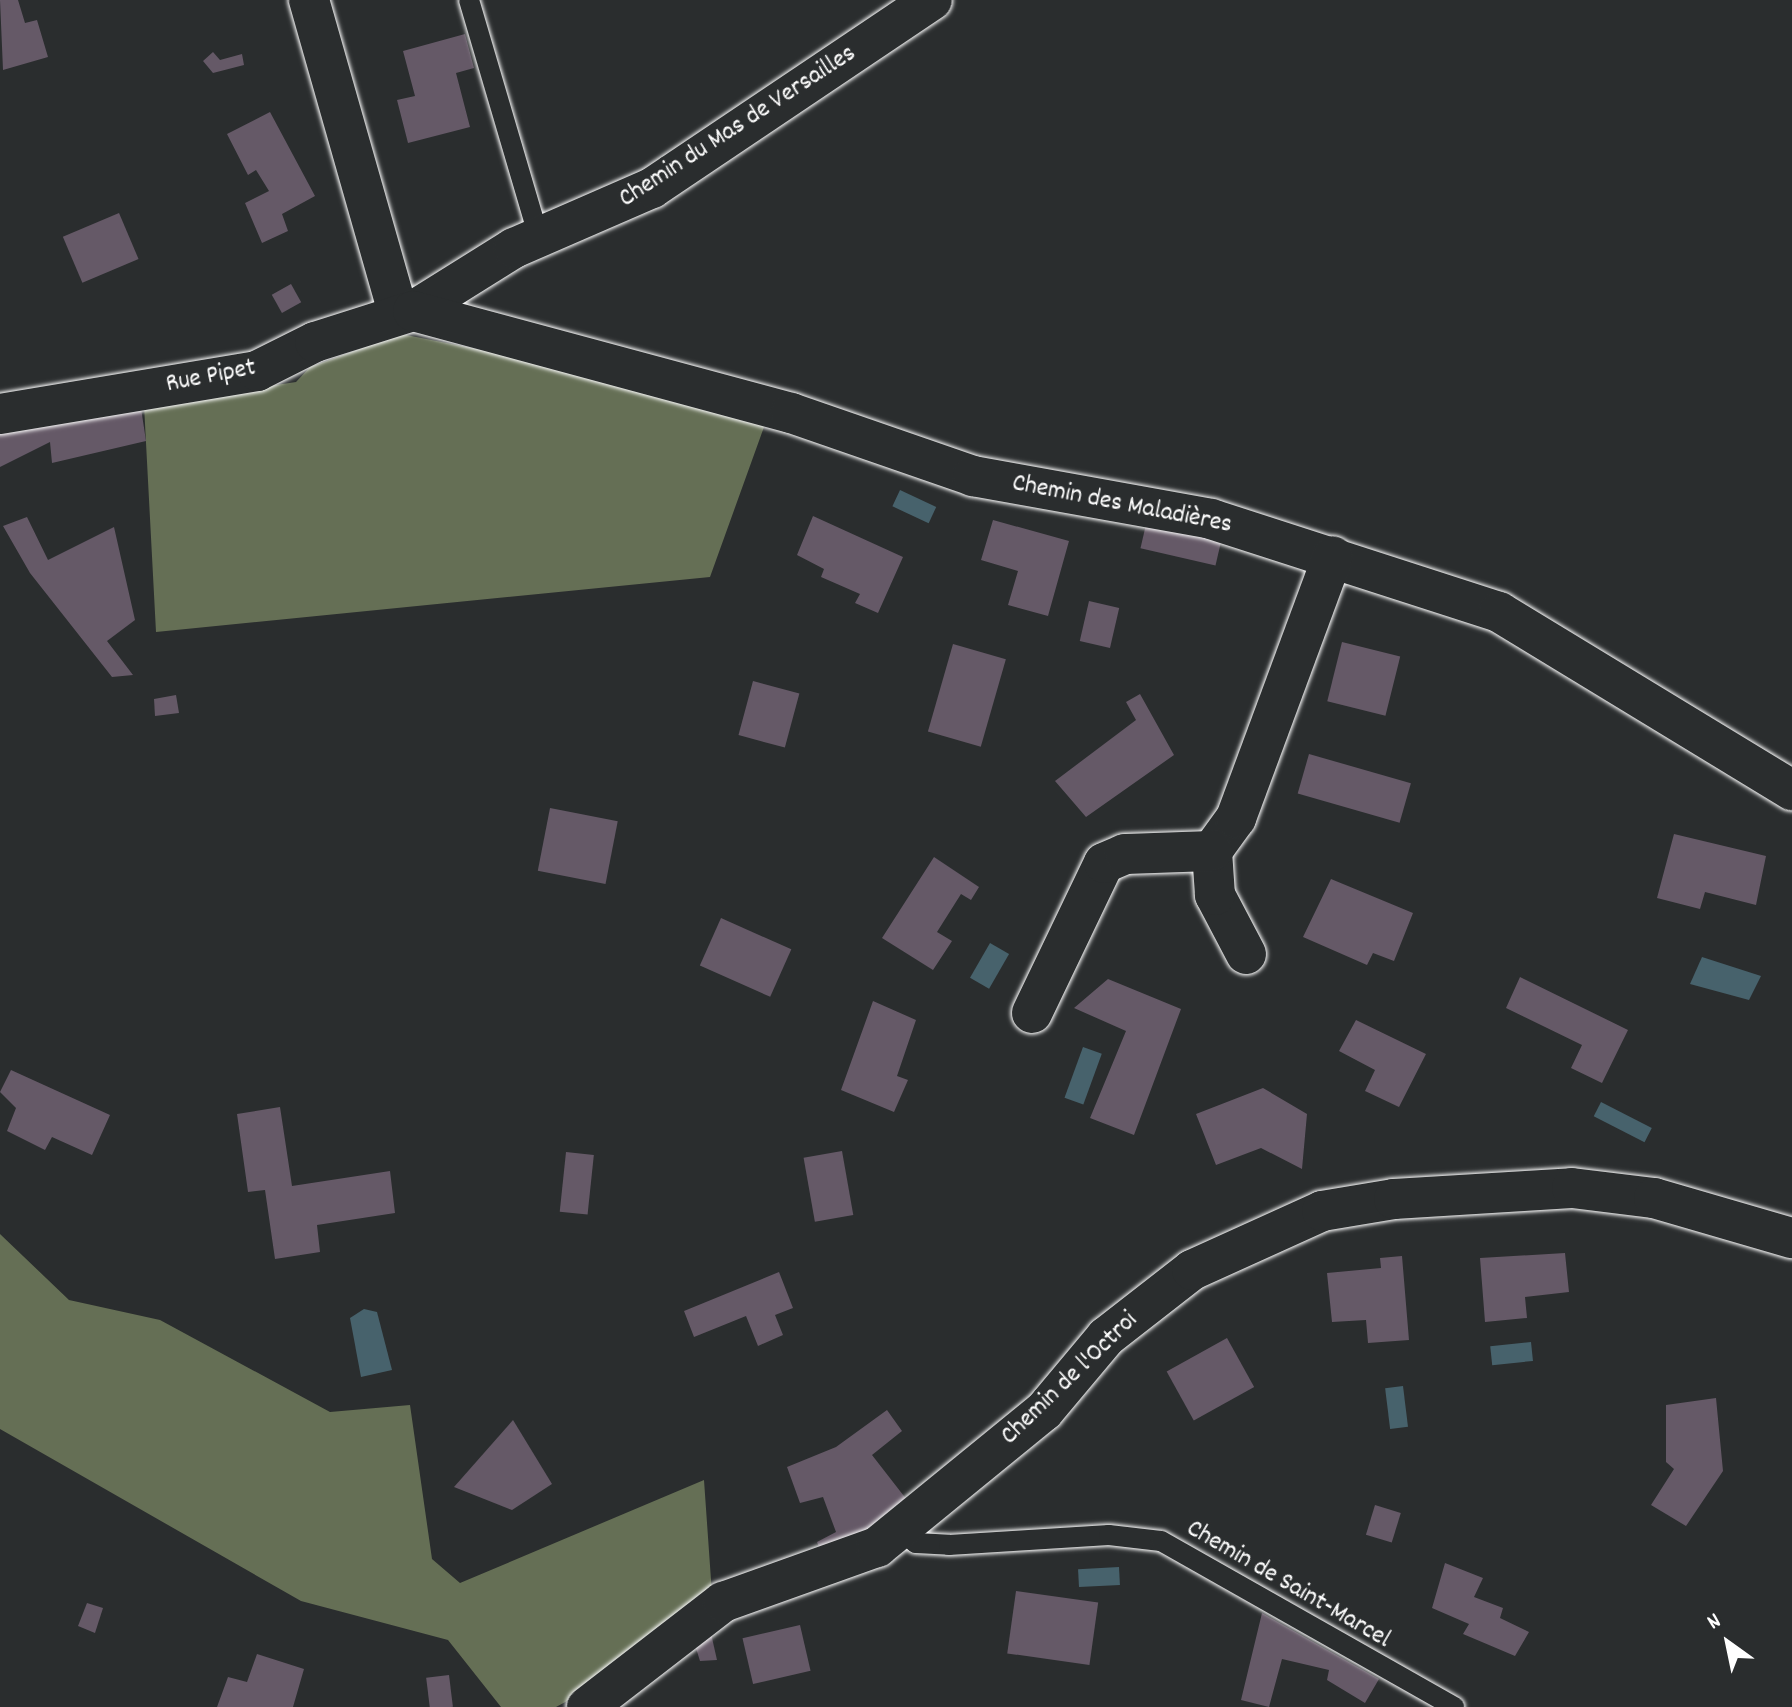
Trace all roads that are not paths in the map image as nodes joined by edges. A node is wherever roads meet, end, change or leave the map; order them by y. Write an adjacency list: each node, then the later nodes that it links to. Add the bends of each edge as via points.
1 (309, 0): 5 (street)
2 (469, 0): 4 (lane)
3 (932, 0): 4 (street, Chemin du Mas de Versailles, via 652,188)
4 (539, 238): 5 (street, Chemin du Mas de Versailles)
5 (406, 312): 6 (street, Rue Pipet, via 257,371); 7 (street, Chemin des Maladières, via 791,413 973,476 1211,519)
6 (0, 414)
7 (1333, 556): 8 (street, Chemin des Maladières, via 1499,612); 9 (street, via 1236,818)
8 (1792, 790)
9 (1212, 851): 10 (street, via 1215,895); 11 (street, via 1125,854 1104,863)
10 (1246, 954)
11 (1032, 1013)
12 (1792, 1238): 13 (street, Chemin de l'Octroi, via 1654,1198 1572,1188 1394,1199 1322,1211 1192,1270 1106,1337 1044,1411)
13 (901, 1531): 14 (street, Chemin de l'Octroi, via 836,1563 723,1602); 15 (lane, Chemin de Saint-Marcel, via 916,1543 938,1544 1109,1535 1161,1541)
14 (587, 1707)
15 (1454, 1707)

